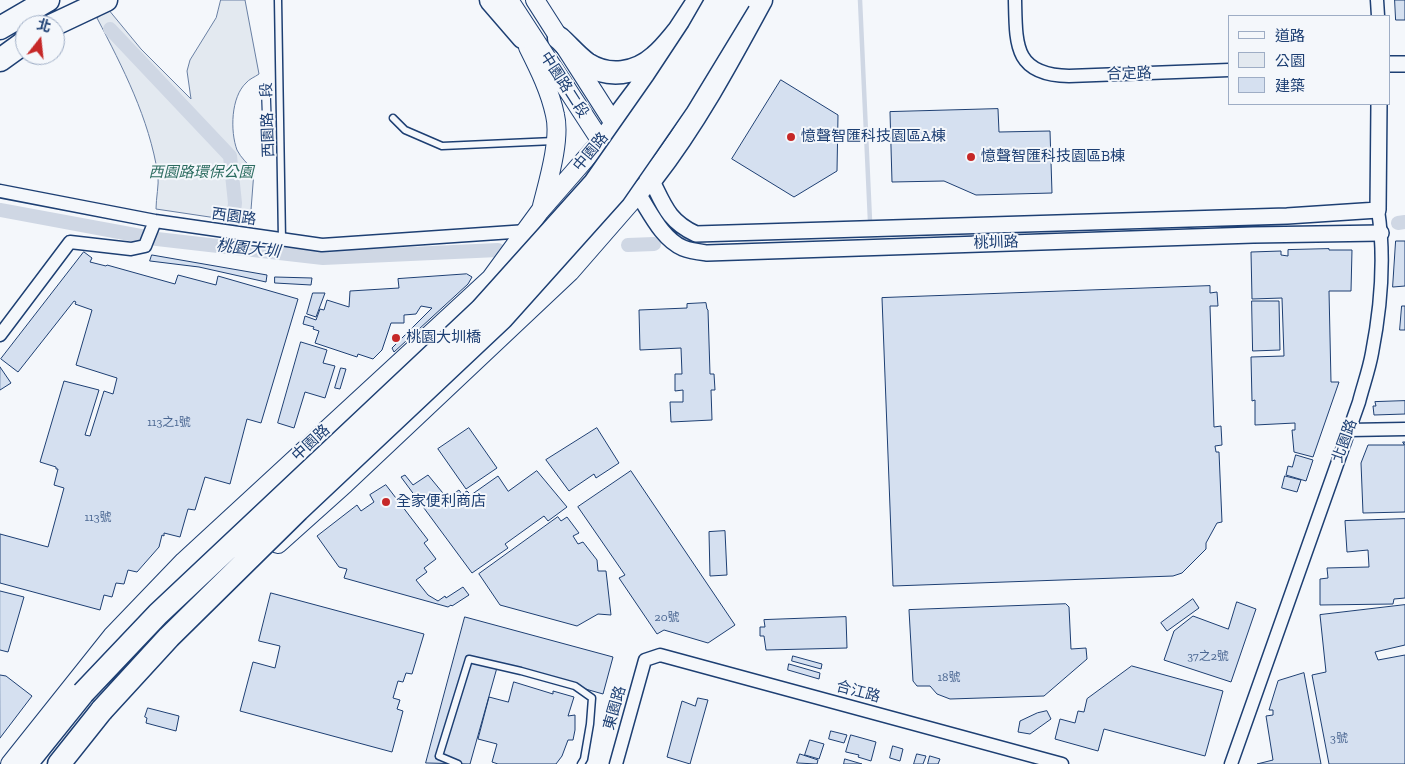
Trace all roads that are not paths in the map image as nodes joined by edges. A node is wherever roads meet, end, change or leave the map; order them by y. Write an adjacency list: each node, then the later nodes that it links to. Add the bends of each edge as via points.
1 (48, 0): 19 (highway)
2 (83, 0): 15 (highway)
3 (106, 0): 17 (highway)
4 (278, 0): 39 (lane, 西園路二段)
5 (491, 0): 20 (highway)
6 (509, 0): 20 (main road); 29 (main road, 中園路二段)
7 (534, 0): 21 (main road, 中園路二段)
8 (699, 0): 18 (highway)
9 (717, 0): 46 (highway, bridge, via 663,86 595,182 481,310 158,614 83,694)
10 (727, 0): 31 (highway, via 680,80)
11 (739, 0): 47 (highway, bridge, via 677,102 614,193 502,318 169,637 102,710)
12 (761, 0): 32 (highway, via 700,107)
13 (1015, 0): 26 (street, 合定路, via 1016,40 1021,54 1031,67 1053,76)
14 (1377, 0): 16 (street)
15 (63, 15)
16 (1378, 15)
17 (65, 19)
18 (684, 25): 21 (highway, via 655,57 636,69 616,73 587,64); 29 (highway)
19 (0, 28)
20 (523, 37): 30 (main road, via 544,78 556,116)
21 (559, 38): 29 (main road, 中園路二段)
22 (15, 49): 23 (highway)
23 (0, 60)
24 (1390, 64): 25 (street)
25 (1405, 64)
26 (1228, 70)
27 (1379, 105): 34 (street, 北園路)
28 (392, 118): 30 (lane, via 405,130 442,146)
29 (607, 132): 31 (main road, 中園路二段); 35 (main road, 中園路)
30 (555, 141): 35 (main road, via 552,168)
31 (627, 160): 32 (main road, 中園路二段); 41 (main road, via 542,262)
32 (644, 187): 34 (street, 桃圳路, via 673,220 696,234); 38 (street, 桃圳路, via 663,232 684,249 706,253); 41 (main road, via 570,272)
33 (0, 191): 36 (street, 西園路)
34 (1378, 210): 38 (street, 北園路)
35 (540, 211): 37 (main road, 中園路)
36 (154, 221): 39 (street, 西園路); 40 (street, via 145,246 131,249 70,242)
37 (527, 232): 39 (street, 西園路, via 322,245); 45 (main road, 中園路, via 491,278 184,561 112,636)
38 (1382, 233): 43 (street, 北園路, via 1379,309 1372,355)
39 (282, 240)
40 (0, 335)
41 (456, 380): 48 (main road, via 235,583 148,672)
42 (1405, 429): 43 (street)
43 (1349, 430): 53 (street, 北園路)
44 (645, 660): 51 (street, 東園路); 52 (street, 合江路, via 660,655)
45 (10, 764)
46 (26, 764)
47 (59, 764)
48 (70, 764)
49 (458, 764): 50 (lane, via 439,756 468,659 575,686 592,698)
50 (581, 764)
51 (616, 764)
52 (1062, 764)
53 (1230, 764)

